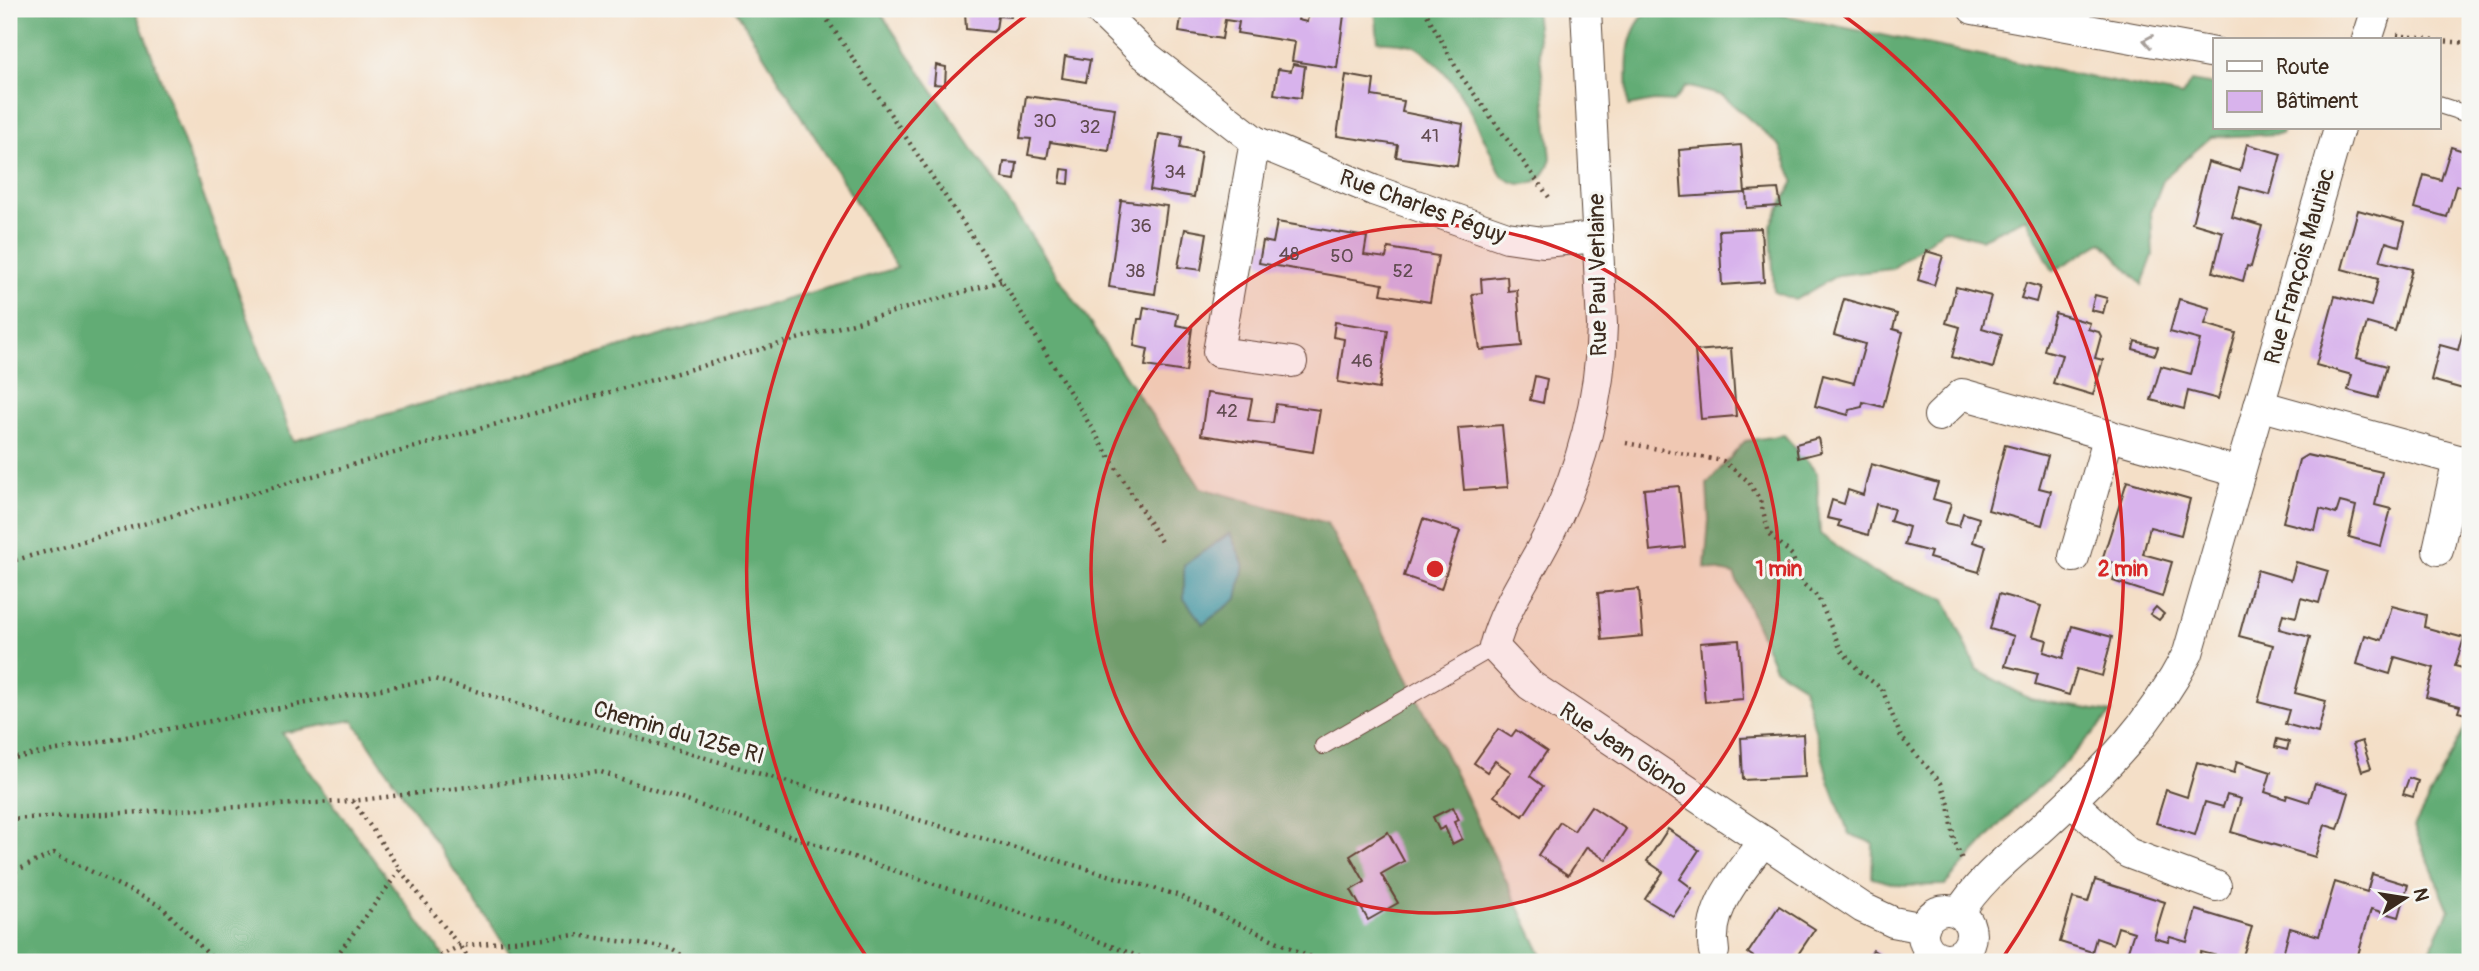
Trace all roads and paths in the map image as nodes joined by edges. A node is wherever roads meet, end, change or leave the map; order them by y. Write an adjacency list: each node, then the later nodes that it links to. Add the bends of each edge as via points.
1 (820, 9): 17 (path)
2 (1098, 9): 14 (street, Rue Charles Péguy, via 1163,71)
3 (1424, 9): 15 (path, via 1459,73)
4 (1586, 9): 16 (street, Rue Paul Verlaine)
5 (1973, 9): 10 (street, one-way to 5)
6 (2378, 27): 7 (path)
7 (2428, 38)
8 (2440, 40): 9 (path)
9 (2470, 43)
10 (2213, 53)
11 (2440, 105): 12 (lane)
12 (2470, 115)
13 (2338, 130): 19 (street, Rue François Mauriac)
14 (1255, 141): 16 (street, Rue Charles Péguy, via 1373,190 1507,237 1543,242); 18 (street, via 1218,352)
15 (1551, 200)
16 (1598, 237): 28 (street, Rue Paul Verlaine, via 1602,340 1588,432 1568,494 1507,607)
17 (1002, 281): 24 (path); 27 (path)
18 (1292, 362)
19 (2259, 405): 23 (street, Rue François Mauriac); 25 (street, via 2458,460)
20 (1939, 415): 21 (street, via 1962,394)
21 (2109, 435): 23 (street); 26 (street)
22 (1626, 443): 36 (path, via 1723,461 1748,481 1760,500 1769,533 1792,555 1801,582 1818,597 1841,650 1882,690 1901,737 1941,783 1954,840)
23 (2238, 472): 32 (street, Rue François Mauriac, via 2199,620 2182,665 2147,723)
24 (1163, 545)
25 (2438, 550)
26 (2074, 557)
27 (9, 562)
28 (1494, 647): 29 (lane); 34 (street, Rue Jean Giono, via 1530,685)
29 (1323, 746)
30 (9, 759): 50 (path, Chemin du 125e RI, via 434,679 1177,895)
31 (353, 801): 33 (path); 35 (path); 49 (path, via 598,771 1046,921)
32 (2071, 801): 38 (street, via 2128,853); 39 (street, Rue François Mauriac, via 1982,883)
33 (9, 819)
34 (1763, 841): 40 (street, Rue Jean Giono, via 1872,914); 42 (street, via 1717,909 1712,929)
35 (400, 870): 41 (path); 45 (path)
36 (1969, 871)
37 (9, 874): 44 (path, via 54,853 161,906)
38 (2216, 886)
39 (1959, 913): 40 (street, via 1940,911 1929,917); 43 (street, via 1972,934)
40 (1924, 928): 43 (street, via 1924,941 1935,954)
41 (460, 946): 46 (path); 47 (path); 48 (path, via 576,934 669,948)
42 (1714, 951)
43 (1966, 957)
44 (216, 962)
45 (332, 962)
46 (427, 962)
47 (472, 962)
48 (694, 962)
49 (1153, 962)
50 (1321, 962)

